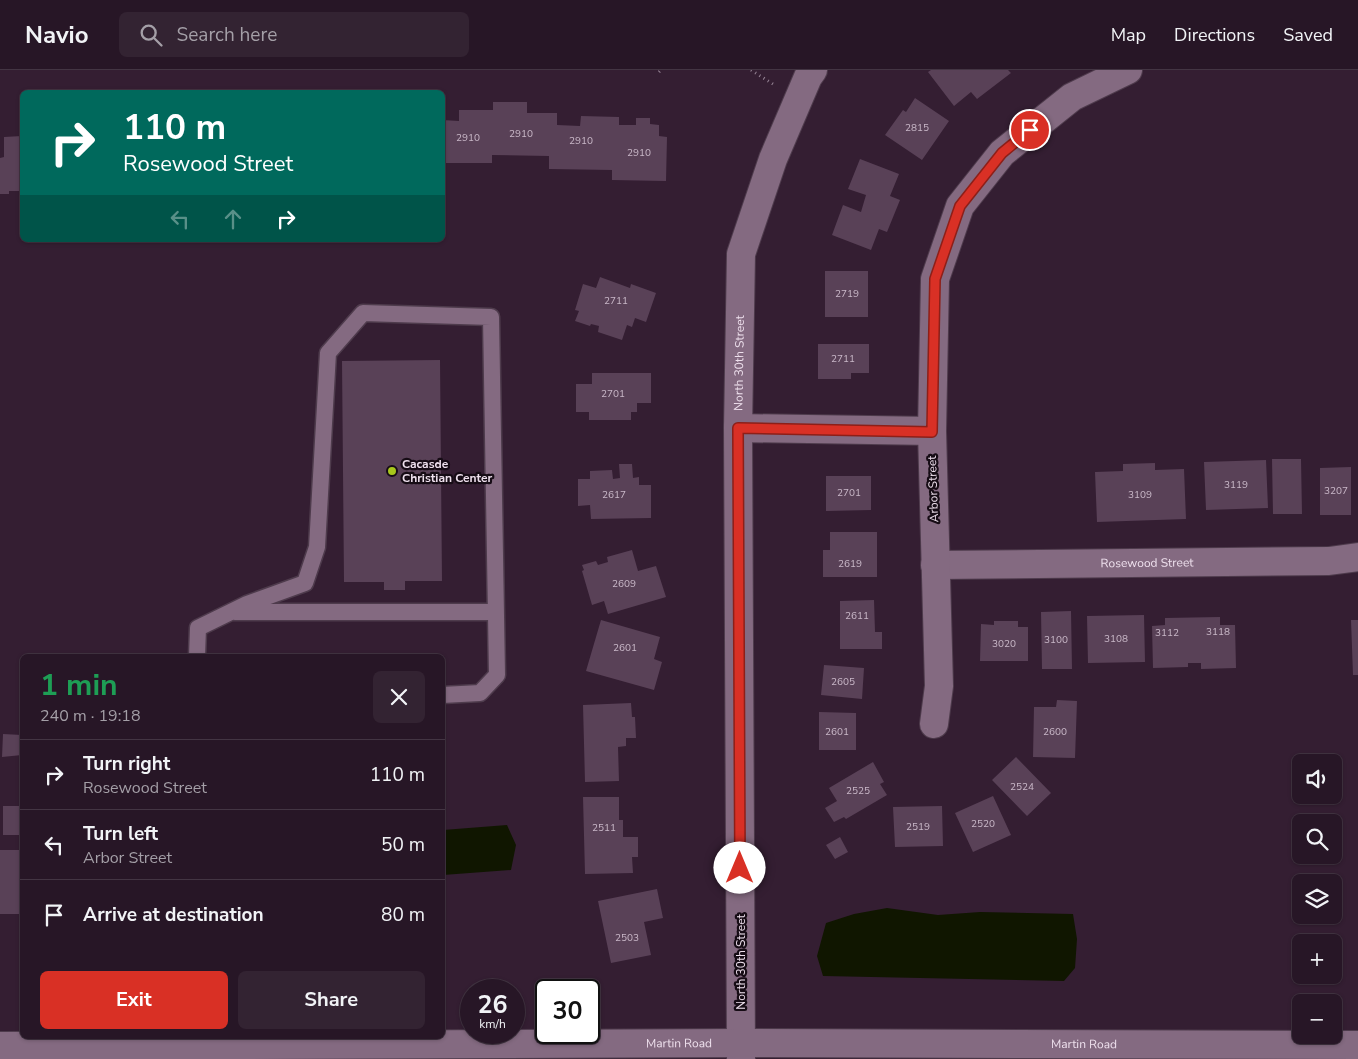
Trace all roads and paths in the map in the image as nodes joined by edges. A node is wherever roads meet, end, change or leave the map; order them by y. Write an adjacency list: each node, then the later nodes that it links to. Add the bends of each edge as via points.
1 (751, 70): 4 (path)
2 (813, 70): 5 (street, North 30th Street, via 773,159 741,254)
3 (1128, 70): 6 (street, Arbor Street, via 1072,97 1002,153 960,206 935,279)
4 (768, 81)
5 (738, 428): 6 (street); 17 (street, North 30th Street)
6 (932, 432): 8 (street, Arbor Street)
7 (1358, 557): 8 (street, Rosewood Street, via 1329,562)
8 (936, 565): 13 (street, Arbor Street, via 939,686)
9 (229, 612): 10 (lane); 10 (lane, via 304,583 317,547 328,353 363,313 491,317); 11 (lane, via 198,628)
10 (496, 612): 12 (lane, via 496,674 480,693)
11 (197, 654)
12 (445, 695)
13 (934, 724)
14 (193, 1041): 16 (street, Martin Road); 17 (street, Martin Road)
15 (1358, 1045): 17 (street, Martin Road)
16 (0, 1046)
17 (741, 1051)

